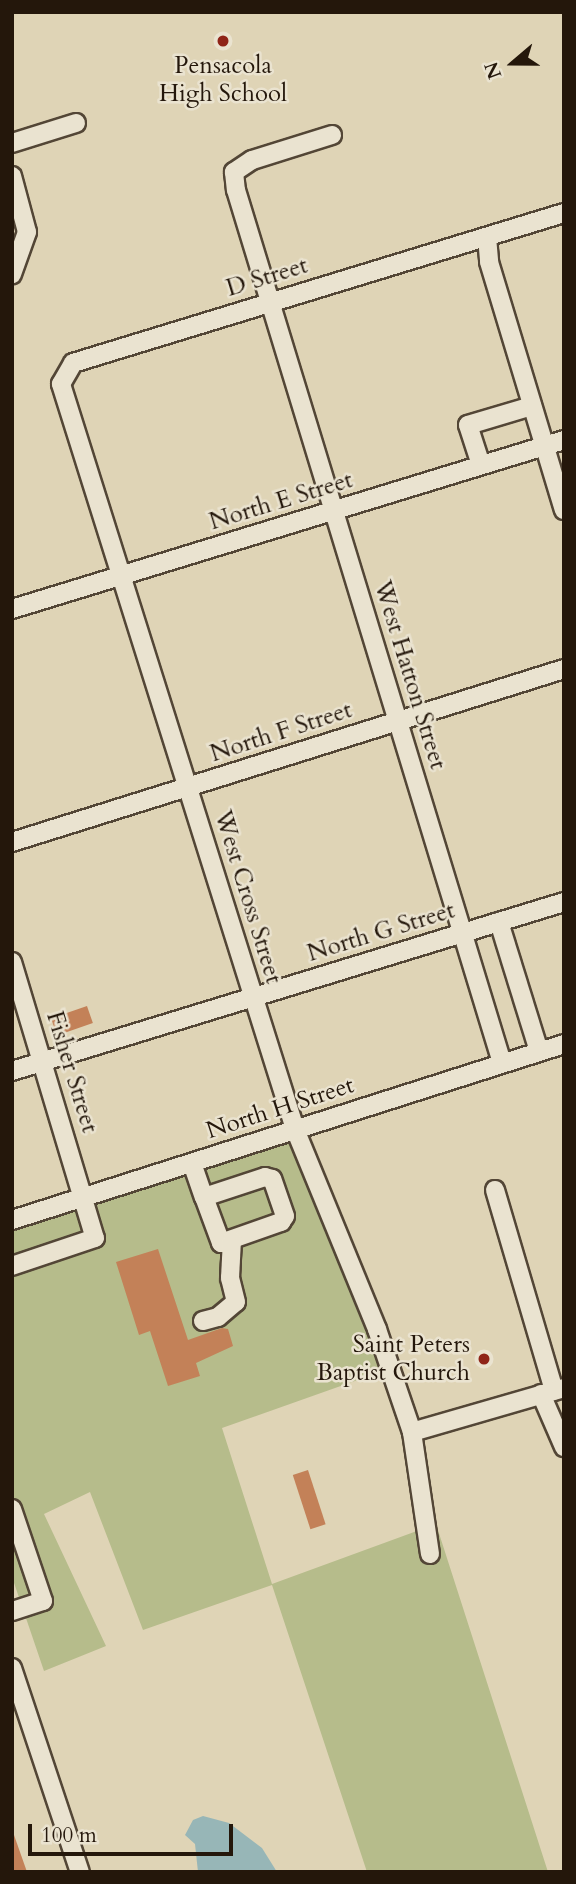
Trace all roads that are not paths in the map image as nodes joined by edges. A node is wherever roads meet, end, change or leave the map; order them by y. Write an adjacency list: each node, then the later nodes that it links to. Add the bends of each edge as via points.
1 (76, 123): 3 (street)
2 (332, 135): 8 (street, West Hatton Street, via 252,160 234,172)
3 (12, 143)
4 (12, 176): 7 (street, via 27,232)
5 (564, 213): 6 (street, D Street)
6 (487, 237): 8 (street, D Street); 10 (street, via 489,262)
7 (12, 274)
8 (267, 303): 9 (street, D Street, via 73,363); 15 (street, West Hatton Street)
9 (65, 370): 16 (street, West Cross Street, via 61,391)
10 (532, 406): 12 (street); 13 (street, via 468,425)
11 (564, 440): 12 (street, North E Street)
12 (544, 446): 13 (street, North E Street); 14 (street)
13 (481, 465): 15 (street, North E Street)
14 (564, 510)
15 (333, 511): 16 (street, North E Street); 19 (street, West Hatton Street)
16 (120, 576): 17 (street, North E Street); 20 (street, West Cross Street)
17 (12, 609)
18 (564, 669): 19 (street, North F Street)
19 (399, 720): 20 (street, North F Street); 24 (street, West Hatton Street)
20 (188, 787): 21 (street, North F Street); 26 (street, West Cross Street)
21 (12, 842)
22 (564, 902): 23 (street, North G Street)
23 (499, 922): 24 (street, North G Street); 28 (street)
24 (462, 933): 26 (street, North G Street); 30 (street, West Hatton Street)
25 (12, 962): 29 (street, Fisher Street)
26 (253, 996): 29 (street, North G Street); 32 (street, West Cross Street)
27 (564, 1044): 28 (street, North H Street)
28 (540, 1052): 30 (street, North H Street)
29 (44, 1060): 31 (street, North G Street); 36 (street, Fisher Street)
30 (502, 1063): 32 (street, North H Street)
31 (12, 1071)
32 (295, 1129): 33 (street, North H Street); 42 (street, West Cross Street, via 377,1329)
33 (192, 1163): 35 (street); 36 (street, North H Street)
34 (495, 1190): 41 (street)
35 (204, 1197): 38 (street, via 221,1244); 38 (street, via 265,1177 272,1179 285,1216 281,1222)
36 (84, 1198): 37 (street, North H Street); 39 (street, Fisher Street, via 95,1238)
37 (12, 1220)
38 (232, 1240): 40 (street, via 230,1278 236,1302 218,1317)
39 (12, 1266)
40 (203, 1321)
41 (553, 1391): 42 (street); 43 (street)
42 (412, 1432): 45 (street, West Cross Street)
43 (564, 1447)
44 (12, 1509): 46 (street, via 43,1601)
45 (430, 1554)
46 (12, 1611)
47 (12, 1668): 48 (street)
48 (18, 1704): 49 (street)
49 (79, 1872)

